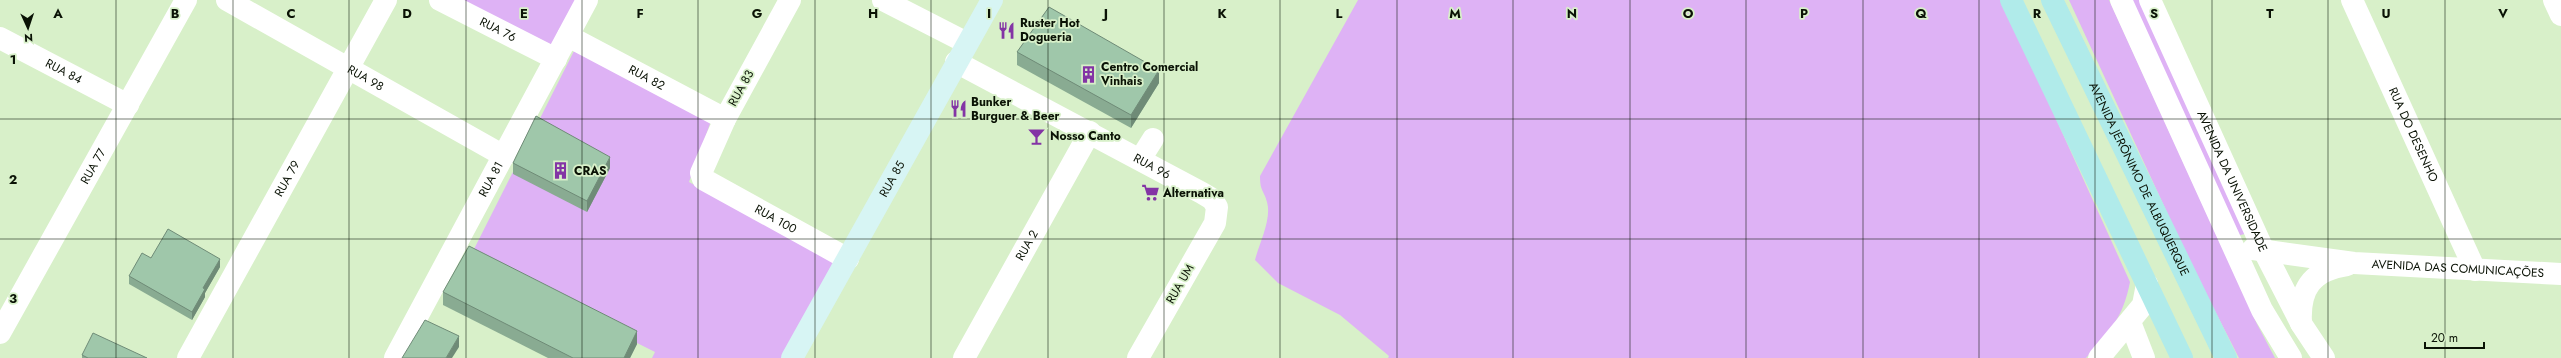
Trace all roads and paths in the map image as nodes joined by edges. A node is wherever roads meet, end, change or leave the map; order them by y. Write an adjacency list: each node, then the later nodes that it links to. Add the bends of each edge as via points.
1 (186, 0): 22 (street, RUA 77)
2 (227, 0): 21 (street, RUA 98)
3 (386, 0): 21 (street, RUA 79)
4 (440, 0): 19 (street, RUA 76)
5 (587, 0): 16 (street, RUA 81)
6 (790, 0): 23 (street, RUA 83)
7 (883, 0): 18 (street)
8 (992, 0): 18 (main road, RUA 85)
9 (2011, 0): 36 (main road)
10 (2052, 0): 49 (main road, AVENIDA JERÔNIMO DE ALBUQUERQUE)
11 (2121, 0): 31 (street)
12 (2150, 0): 30 (street, AVENIDA DA UNIVERSIDADE)
13 (2352, 0): 34 (street, RUA DO DESENHO)
14 (2554, 0): 15 (street)
15 (2561, 15)
16 (568, 36): 19 (street, RUA 81); 23 (street, RUA 82)
17 (0, 38): 22 (street, RUA 84)
18 (967, 43): 20 (main road, RUA 85)
19 (556, 59): 26 (street, RUA 81)
20 (956, 62): 24 (street, RUA 96); 32 (main road, RUA 85)
21 (348, 69): 26 (street, RUA 98); 41 (street, RUA 79)
22 (128, 105): 39 (street, RUA 77)
23 (725, 119): 28 (street, RUA 83, via 702,166)
24 (1090, 132): 27 (street, RUA 96); 44 (street, RUA 2)
25 (1153, 139): 27 (street)
26 (504, 156): 42 (street, RUA 81)
27 (1141, 158): 29 (street, RUA 96, via 1212,199)
28 (703, 179): 32 (street, RUA 100)
29 (1216, 207): 45 (street, RUA UM, via 1215,224)
30 (2264, 249): 31 (street, AVENIDA DAS COMUNICAÇÕES, via 2252,249); 33 (street, AVENIDA DAS COMUNICAÇÕES); 38 (street, AVENIDA DA UNIVERSIDADE)
31 (2237, 254): 40 (street)
32 (848, 259): 43 (main road, RUA 85)
33 (2354, 263): 34 (street, AVENIDA DAS COMUNICAÇÕES); 38 (street, AVENIDA DAS COMUNICAÇÕES, via 2328,269 2308,285 2301,304)
34 (2475, 270): 35 (street, AVENIDA DAS COMUNICAÇÕES)
35 (2561, 274)
36 (2147, 284): 37 (street, via 2143,305); 48 (main road)
37 (2130, 322): 46 (street); 47 (street)
38 (2302, 325): 40 (street, via 2290,335); 51 (street, AVENIDA DA UNIVERSIDADE)
39 (0, 333)
40 (2276, 334): 50 (street)
41 (188, 358)
42 (395, 358)
43 (792, 358)
44 (964, 358)
45 (1138, 358)
46 (2099, 358)
47 (2144, 358)
48 (2182, 358)
49 (2226, 358)
50 (2291, 358)
51 (2324, 358)

